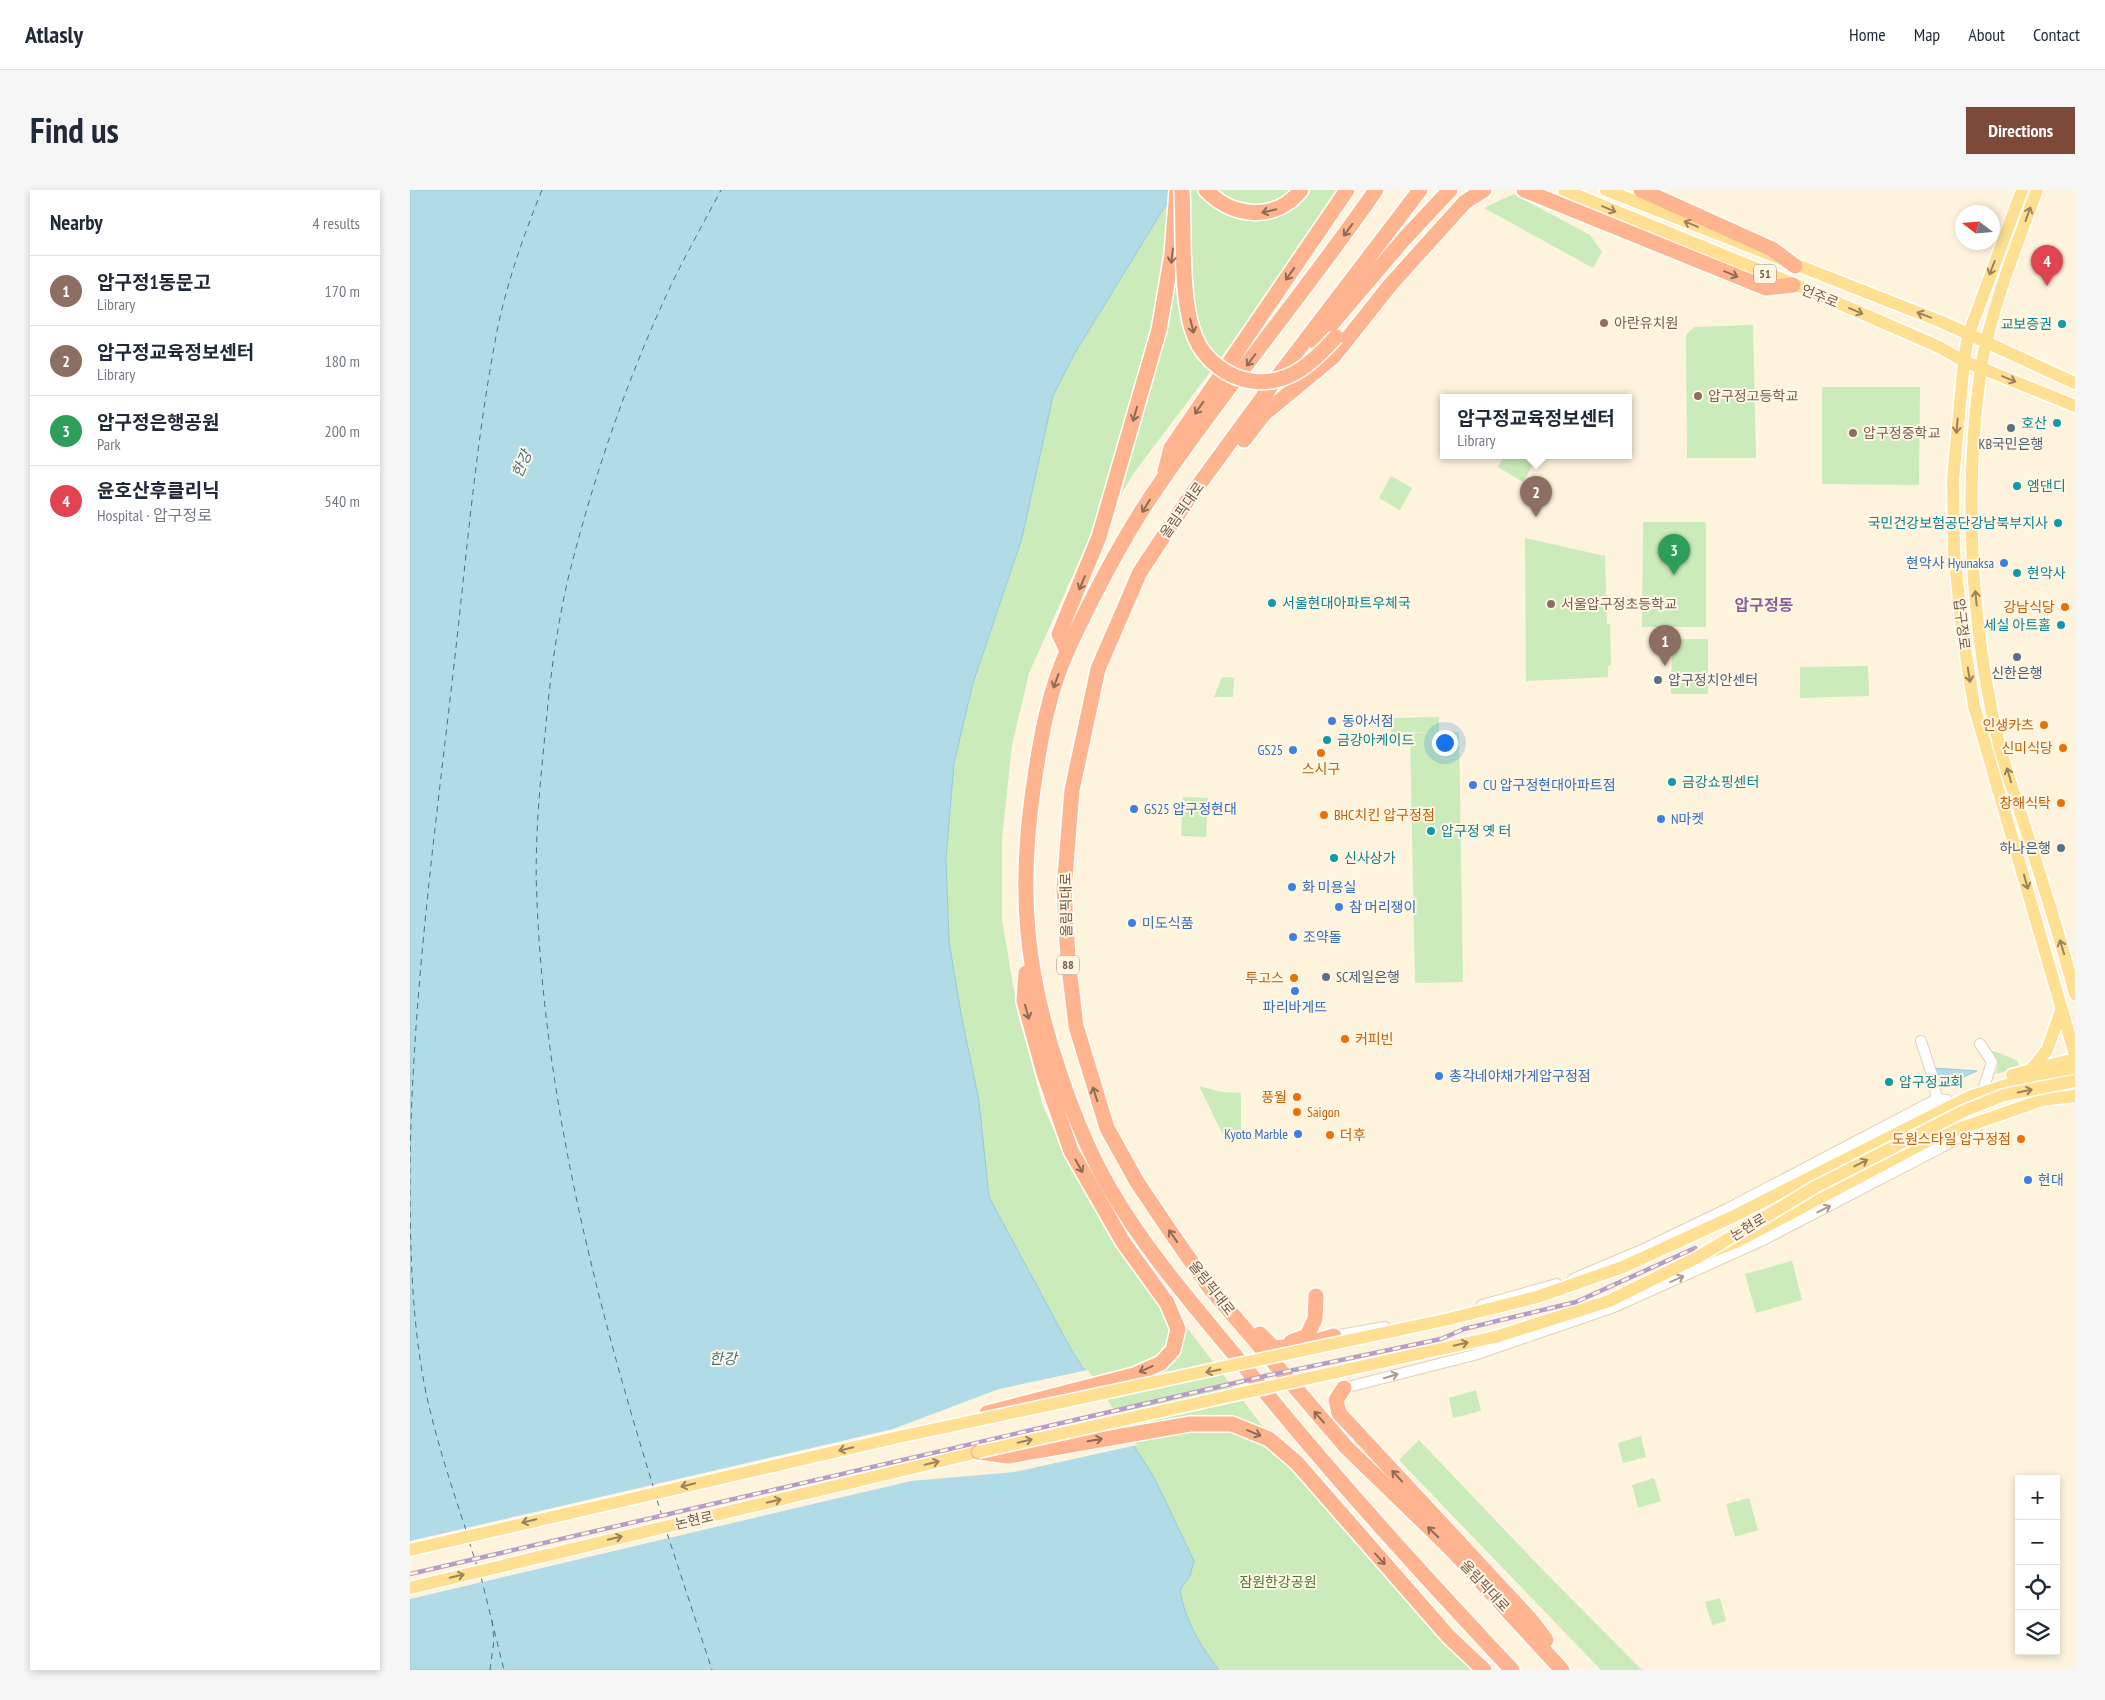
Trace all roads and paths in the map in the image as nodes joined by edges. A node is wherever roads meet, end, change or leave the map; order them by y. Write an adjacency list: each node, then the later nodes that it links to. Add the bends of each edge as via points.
1 (1177, 190): 28 (highway, one-way to 28, via 1172,254 1159,330 1099,537 1059,634)
2 (1182, 190): 9 (highway, one-way to 9, bridge, via 1186,305 1195,338 1213,365 1243,380 1262,382 1282,380 1316,359 1399,260)
3 (1206, 190): 4 (highway, one-way to 3, via 1283,206 1255,213 1230,208)
4 (1301, 190)
5 (1347, 190): 27 (highway, one-way to 27, via 1171,448)
6 (1376, 190): 27 (highway, 올림픽대로, one-way to 27)
7 (1420, 190): 23 (highway, 올림픽대로 / 88)
8 (1450, 190): 23 (highway, via 1331,325)
9 (1464, 190)
10 (1484, 190): 26 (highway, via 1464,202 1391,284 1333,357 1264,414 1226,462)
11 (1524, 190): 18 (highway, one-way to 18, via 1766,288)
12 (1564, 190): 18 (main road, 언주로 / 51, one-way to 18)
13 (1606, 190): 17 (main road, 언주로 / 51, one-way to 13)
14 (1641, 190): 17 (highway, via 1772,249)
15 (2022, 190): 19 (main road, 압구정로, one-way to 19)
16 (2037, 190): 20 (main road, 압구정로, one-way to 16)
17 (1795, 266): 19 (main road, 언주로 / 51, one-way to 17, via 1934,319)
18 (1792, 285): 21 (main road, 언주로 / 51, one-way to 21, via 1937,346)
19 (1968, 336): 20 (main road, 언주로 / 51); 21 (main road, 압구정로)
20 (1987, 343): 22 (main road, 압구정로); 24 (main road, 언주로 / 51)
21 (1964, 361): 22 (main road, 언주로 / 51); 31 (main road, 압구정로, one-way to 31, via 1953,479 1954,551 1962,629 1974,706)
22 (1982, 368): 25 (main road, 언주로 / 51, one-way to 25); 30 (main road, 압구정로, one-way to 22, via 1997,738 1983,672 1972,535 1975,441)
23 (1282, 371): 26 (highway, 올림픽대로 / 88)
24 (2075, 383)
25 (2075, 406)
26 (1212, 468): 45 (highway, 올림픽대로 / 88, one-way to 26, via 1137,1182 1107,1128 1076,1026 1064,888 1072,790 1098,670 1140,572)
27 (1162, 480): 28 (highway, 올림픽대로, one-way to 28, via 1130,531)
28 (1067, 651): 29 (highway, 올림픽대로, one-way to 29, via 1042,729 1028,824 1024,893)
29 (1028, 946): 50 (highway, one-way to 50, bridge, via 1024,1001 1071,1151 1123,1242 1167,1303 1178,1329 1173,1350 1161,1363 1134,1375 991,1412); 55 (highway, 올림픽대로, via 1034,989 1046,1035 1085,1140 1109,1188 1180,1288 1314,1452 1405,1556)
30 (2075, 994)
31 (2062, 1008): 34 (main road, 압구정로); 36 (main road, via 2047,1050)
32 (1921, 1041): 41 (street)
33 (1980, 1044): 39 (street, via 1992,1062)
34 (2075, 1055)
35 (2075, 1059): 36 (main road)
36 (2031, 1070): 39 (main road)
37 (2075, 1071): 43 (main road, 논현로, via 2010,1084 1969,1097)
38 (2075, 1081): 44 (main road, 논현로, one-way to 38, bridge, via 1815,1187 1964,1111 2004,1095)
39 (1984, 1086): 41 (main road)
40 (2075, 1096): 42 (main road, via 2042,1100)
41 (1942, 1099): 43 (main road); 47 (street, via 1727,1210 1564,1282 1437,1317)
42 (1988, 1120): 44 (main road, bridge, via 1933,1138 1738,1241); 49 (street, one-way to 42, via 1474,1355 1614,1307 1761,1241)
43 (1732, 1216): 50 (main road, 논현로, one-way to 50, bridge, via 1623,1267 1538,1297)
44 (1698, 1257): 51 (main road, 논현로, one-way to 44, bridge, via 1495,1337 1595,1306)
45 (1209, 1286): 48 (highway); 56 (highway, 올림픽대로 / 88, one-way to 45, via 1450,1548 1346,1447)
46 (1316, 1296): 48 (highway, via 1315,1318 1307,1336)
47 (1334, 1336): 48 (highway, via 1303,1345)
48 (1274, 1348)
49 (1344, 1388): 57 (highway, one-way to 49, via 1532,1620 1339,1413 1336,1400)
50 (971, 1422): 52 (main road, 논현로, one-way to 52, bridge)
51 (978, 1452): 53 (main road, 논현로, one-way to 51); 54 (highway, one-way to 54, via 1008,1456 1190,1424 1232,1424 1269,1439 1297,1463 1449,1637)
52 (410, 1550)
53 (410, 1588)
54 (1484, 1670)
55 (1512, 1670)
56 (1562, 1670)
57 (1567, 1670)

